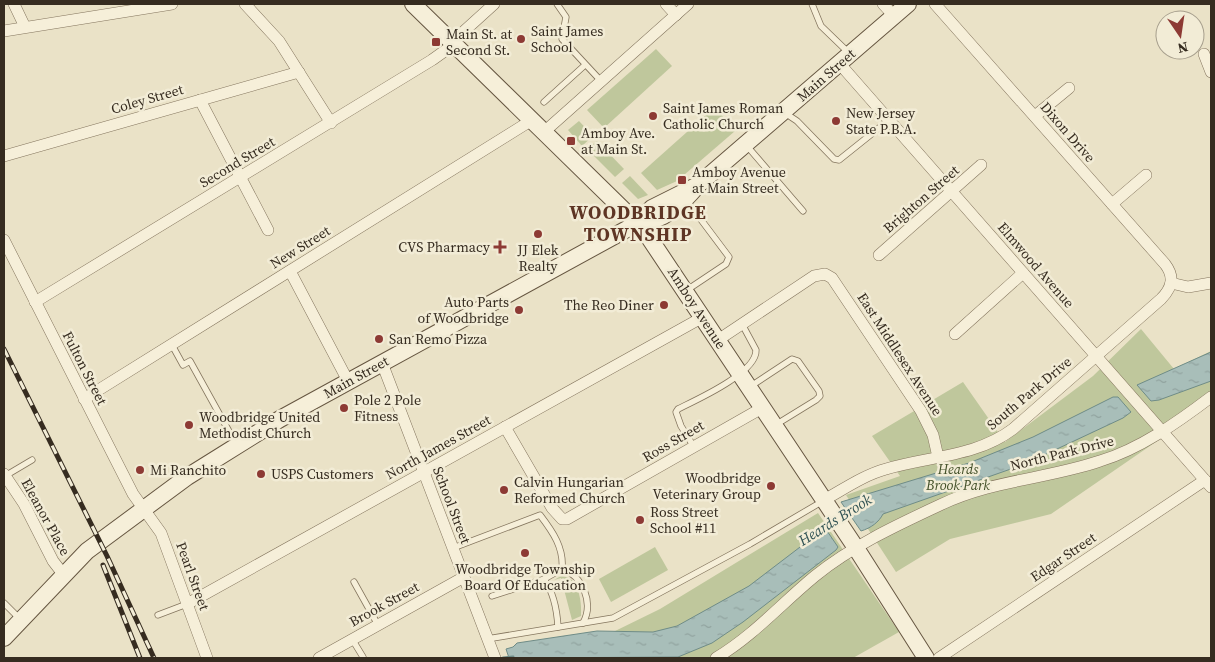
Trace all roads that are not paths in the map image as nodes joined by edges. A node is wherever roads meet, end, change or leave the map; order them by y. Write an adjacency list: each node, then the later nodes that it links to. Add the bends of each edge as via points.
1 (14, 4): 14 (street)
2 (172, 4): 14 (street)
3 (245, 4): 20 (street, via 279,41)
4 (413, 4): 16 (main road, Amboy Avenue)
5 (494, 4): 16 (street, Second Street)
6 (557, 4): 19 (lane, via 566,17 562,39)
7 (666, 4): 13 (street)
8 (688, 4): 13 (street)
9 (812, 4): 18 (lane, via 821,26)
10 (908, 4): 12 (main road, Main Street)
11 (935, 4): 27 (street, Dixon Drive)
12 (888, 10): 18 (main road, Main Street)
13 (676, 15): 22 (street)
14 (25, 27): 15 (street)
15 (4, 31)
16 (452, 44): 28 (main road, Amboy Avenue); 30 (street, Second Street, via 442,54)
17 (1205, 57): 21 (street)
18 (844, 59): 26 (main road, Main Street); 29 (street, Elmwood Avenue)
19 (585, 65): 22 (lane); 25 (lane)
20 (299, 72): 24 (street, Coley Street); 30 (street)
21 (1211, 72)
22 (601, 82): 31 (street)
23 (1069, 88): 27 (street)
24 (200, 100): 33 (street, Coley Street); 36 (street)
25 (544, 102)
26 (783, 112): 29 (lane, via 839,160); 32 (main road, Main Street)
27 (1034, 116): 40 (street, Dixon Drive)
28 (532, 120): 31 (main road, Amboy Avenue); 47 (street, New Street)
29 (888, 120): 38 (street, Elmwood Avenue)
30 (331, 123): 36 (street, Second Street)
31 (544, 132): 42 (main road, Amboy Avenue)
32 (745, 144): 37 (main road, Main Street); 41 (lane)
33 (4, 156)
34 (981, 166): 38 (street, Brighton Street)
35 (1146, 175): 40 (street)
36 (241, 178): 43 (street); 53 (street, Second Street)
37 (698, 185): 39 (main road, Main Street); 42 (main road, Main Street, via 652,208)
38 (952, 192): 45 (street, Brighton Street); 48 (street, Elmwood Avenue)
39 (686, 199): 42 (main road, Main Street, via 660,219); 52 (lane, via 729,257 726,264)
40 (1112, 204): 50 (street, Dixon Drive, via 1168,267)
41 (803, 210)
42 (638, 223): 52 (main road, Amboy Avenue); 60 (main road, Main Street)
43 (268, 230)
44 (4, 240): 49 (street, Fulton Street)
45 (879, 255)
46 (4, 256): 49 (street)
47 (290, 271): 58 (street, New Street); 62 (street)
48 (1023, 273): 56 (street); 59 (street, Elmwood Avenue)
49 (23, 279): 53 (street, Fulton Street)
50 (1171, 283): 51 (street, via 1188,286); 59 (street, South Park Drive, via 1161,299)
51 (1211, 283)
52 (686, 290): 54 (main road, Amboy Avenue)
53 (35, 302): 65 (street, Fulton Street)
54 (703, 316): 57 (main road, Amboy Avenue); 68 (street, North James Street)
55 (742, 324): 57 (street); 61 (lane, via 756,355); 72 (street, East Middlesex Avenue, via 814,276 825,274 836,282 921,412 933,436)
56 (955, 334)
57 (718, 340): 61 (main road, Amboy Avenue)
58 (172, 345): 65 (street, New Street); 70 (lane, via 183,365 190,361)
59 (1096, 356): 69 (street, Elmwood Avenue); 72 (street, South Park Drive, via 1003,436 976,449)
60 (382, 363): 62 (main road, Main Street); 74 (street, School Street)
61 (740, 373): 63 (main road, Amboy Avenue); 71 (lane, via 676,412)
62 (348, 381): 70 (main road, Main Street)
63 (749, 388): 66 (main road, Amboy Avenue); 67 (lane, via 792,359 798,361 818,391 820,396 816,400)
64 (1211, 397): 69 (street, North Park Drive)
65 (84, 399): 78 (street, Fulton Street)
66 (762, 408): 67 (main road, Amboy Avenue); 71 (street, Ross Street)
67 (774, 426): 77 (main road, Amboy Avenue)
68 (505, 427): 74 (street, North James Street); 79 (street)
69 (1161, 430): 76 (street, Elmwood Avenue); 81 (street, North Park Drive, via 1130,450 1098,462 1012,480 959,497)
70 (237, 445): 78 (main road, Main Street)
71 (694, 447): 79 (street, Ross Street, via 567,519 562,519)
72 (938, 457): 77 (street, South Park Drive, via 879,471)
73 (32, 460): 75 (lane)
74 (424, 473): 82 (street, School Street); 90 (street, North James Street)
75 (4, 475): 84 (street, Eleanor Place)
76 (1208, 484): 103 (street, Edgar Street)
77 (828, 506): 81 (main road, Amboy Avenue); 92 (lane, via 613,618)
78 (143, 508): 84 (main road, Main Street, via 105,536); 90 (street, Pearl Street, via 160,533)
79 (552, 508): 80 (lane)
80 (540, 515): 82 (lane); 83 (lane, via 563,555)
81 (852, 543): 101 (street, North Park Drive, via 736,646); 102 (main road, Amboy Avenue)
82 (453, 548): 85 (street, School Street)
83 (562, 569): 86 (lane); 92 (lane, via 572,572 583,589 588,607)
84 (63, 574): 95 (main road, Main Street)
85 (464, 577): 93 (street, Brook Street); 97 (street, School Street)
86 (544, 579): 88 (lane); 94 (lane, via 556,608)
87 (354, 582): 93 (lane)
88 (492, 596)
89 (4, 603): 95 (lane)
90 (187, 604): 91 (lane); 99 (street, Pearl Street)
91 (158, 615)
92 (582, 623): 94 (lane)
93 (378, 625): 96 (street, Brook Street)
94 (558, 627): 97 (lane)
95 (11, 628)
96 (352, 639): 98 (lane); 100 (street, Brook Street)
97 (491, 649)
98 (362, 657)
99 (207, 658)
100 (319, 658)
101 (716, 658)
102 (926, 658)
103 (939, 658)

